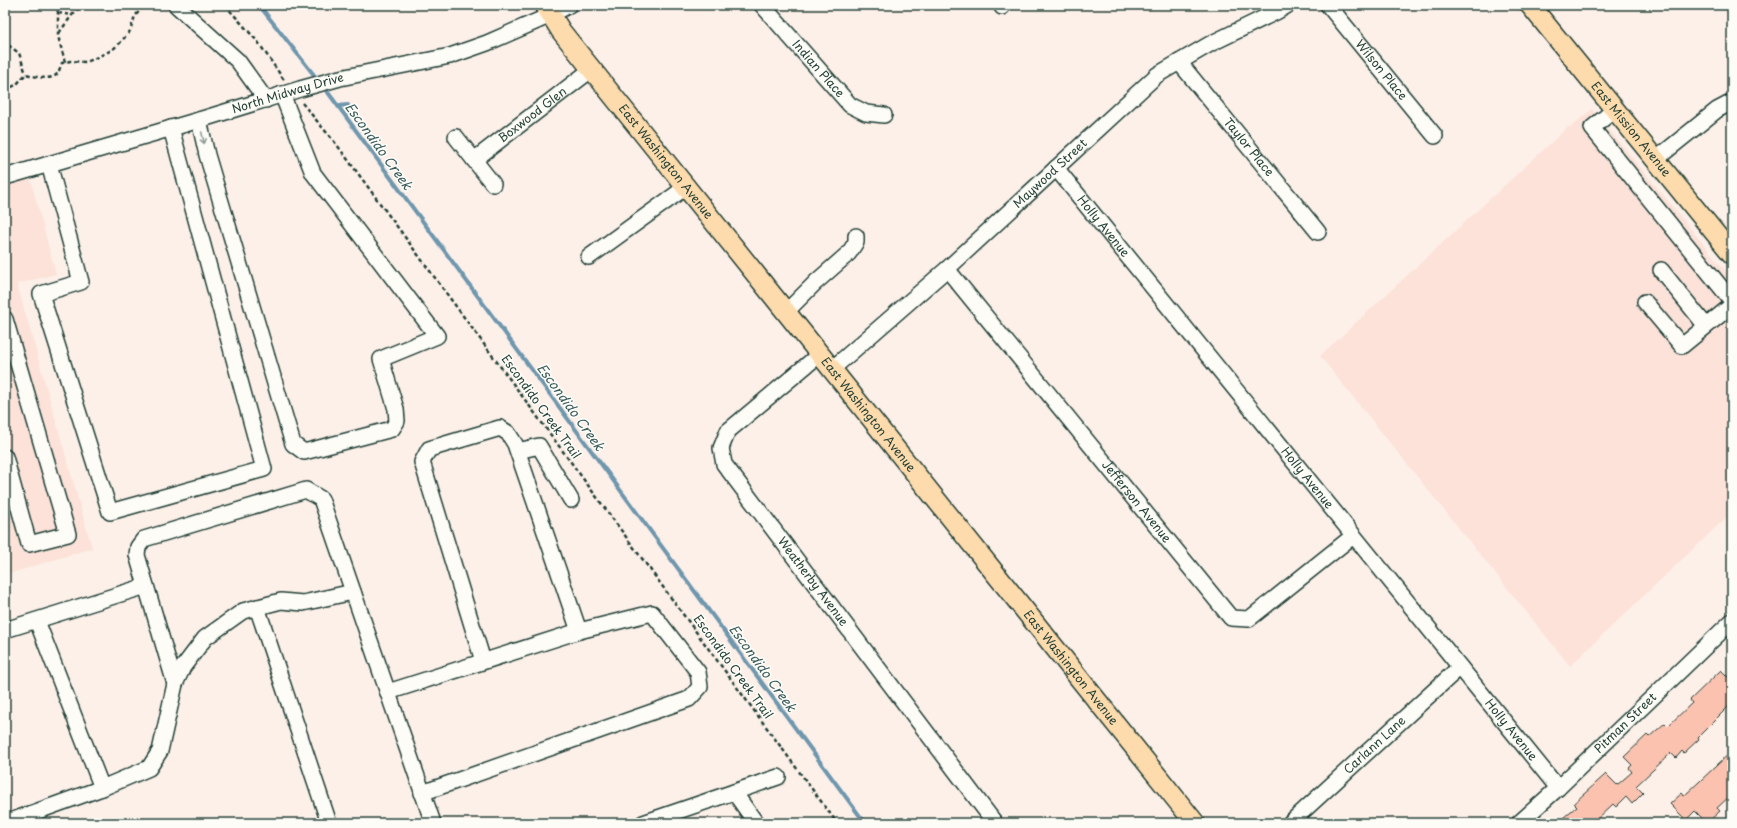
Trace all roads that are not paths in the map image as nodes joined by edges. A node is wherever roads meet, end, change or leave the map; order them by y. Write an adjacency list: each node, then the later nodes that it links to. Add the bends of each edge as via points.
1 (176, 5): 11 (street, via 238,61)
2 (569, 5): 7 (street, North Midway Drive)
3 (762, 5): 14 (street, Indian Place, via 850,105 866,113)
4 (1288, 5): 8 (street, Maywood Street)
5 (1328, 5): 17 (street, Wilson Place)
6 (1530, 5): 13 (main road, East Mission Avenue)
7 (548, 10): 9 (main road, East Washington Avenue, via 561,31); 10 (street, North Midway Drive, via 486,43 450,56 340,78)
8 (1179, 62): 22 (street, Maywood Street, via 1157,75); 26 (street, Taylor Place)
9 (592, 69): 19 (street, Boxwood Glen); 25 (main road, East Washington Avenue)
10 (292, 91): 11 (street, North Midway Drive); 15 (street, one-way to 10, via 207,155 293,444 304,452 392,429 397,421 396,409 381,359 437,336 313,173 294,125)
11 (266, 100): 15 (street, North Midway Drive)
12 (1732, 102): 20 (street, via 1717,110)
13 (1614, 110): 20 (main road, East Mission Avenue); 32 (street, via 1592,128)
14 (884, 116)
15 (199, 120): 16 (street, North Midway Drive)
16 (171, 128): 21 (street, North Midway Drive); 21 (street, via 264,469 110,512 41,294 81,282)
17 (1435, 136)
18 (456, 137): 19 (street)
19 (474, 160): 24 (street)
20 (1655, 160): 28 (main road, East Mission Avenue)
21 (49, 164): 23 (street, North Midway Drive)
22 (1056, 168): 30 (street, Maywood Street); 42 (street, Holly Avenue)
23 (5, 177)
24 (493, 184)
25 (686, 187): 29 (street); 35 (main road, East Washington Avenue)
26 (1318, 232)
27 (856, 236): 35 (street, via 856,242 849,253)
28 (1732, 254)
29 (589, 257)
30 (947, 269): 38 (street, Maywood Street); 42 (street, Jefferson Avenue, via 1231,618 1249,619)
31 (1661, 270): 37 (street)
32 (1732, 301)
33 (1645, 302): 37 (street, via 1682,346)
34 (1732, 306): 37 (street)
35 (786, 312): 38 (main road, East Washington Avenue)
36 (5, 319): 40 (street, via 68,534 29,544)
37 (1706, 326)
38 (826, 362): 64 (street, Weatherby Avenue, via 728,431 722,448 724,464); 65 (main road, East Washington Avenue)
39 (518, 451): 41 (street, via 539,446); 49 (street); 50 (street, via 508,434 500,428 429,449 422,462)
40 (5, 457)
41 (571, 500)
42 (1353, 536): 51 (street, Holly Avenue)
43 (146, 586): 44 (street, via 137,556 138,547 144,539 306,490 321,499); 46 (street); 52 (street)
44 (353, 592): 45 (street, via 303,603 281,601); 53 (street)
45 (257, 607): 52 (street, via 243,611 205,638 183,667); 60 (street)
46 (37, 621): 48 (street); 55 (street)
47 (1732, 622): 56 (street, Pitman Street)
48 (5, 630)
49 (579, 631): 50 (street); 58 (street, via 652,613 698,672 700,687 689,699)
50 (483, 661): 53 (street)
51 (1460, 667): 56 (street, Holly Avenue); 66 (street, Carlann Lane)
52 (175, 684): 55 (street, via 160,751 149,768)
53 (388, 692): 58 (street)
54 (778, 776): 57 (street)
55 (102, 788): 59 (street)
56 (1558, 788): 67 (street, Pitman Street)
57 (734, 792): 62 (street); 63 (street)
58 (422, 793): 61 (street)
59 (6, 819)
60 (329, 823)
61 (433, 823)
62 (643, 823)
63 (756, 823)
64 (995, 823)
65 (1195, 823)
66 (1290, 823)
67 (1519, 823)

